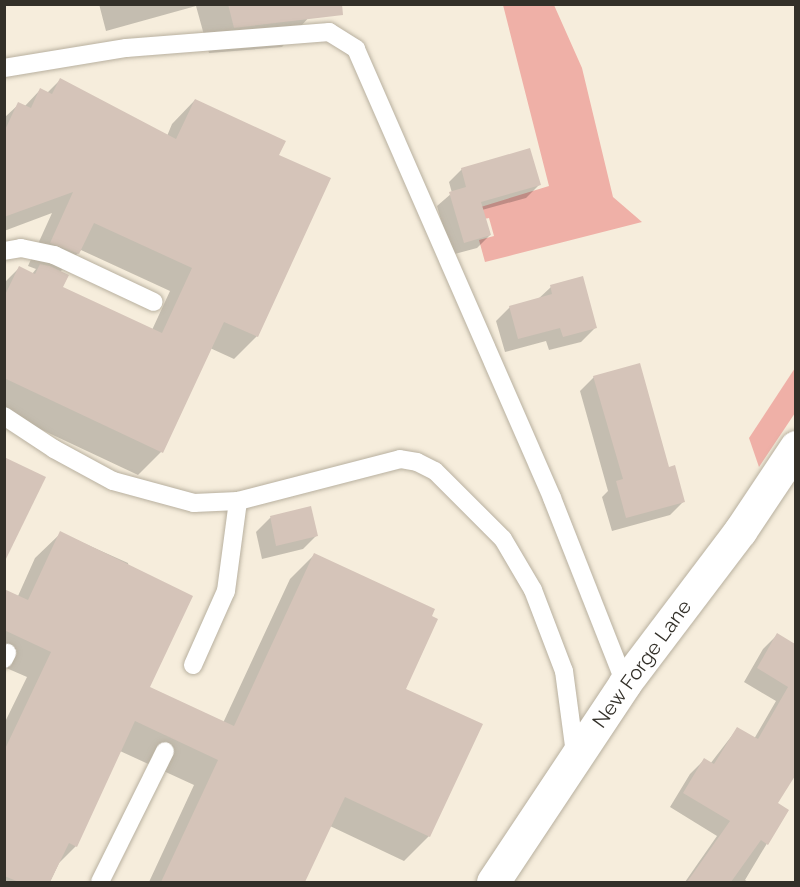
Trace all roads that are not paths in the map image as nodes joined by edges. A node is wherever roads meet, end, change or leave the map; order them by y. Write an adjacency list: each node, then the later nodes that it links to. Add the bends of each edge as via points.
1 (4, 68): 8 (lane, via 126,48 329,32 356,49 552,498)
2 (4, 251): 3 (lane, via 21,248 54,255)
3 (154, 302)
4 (4, 416): 6 (lane, via 54,449 134,488 194,503)
5 (795, 447): 8 (street, New Forge Lane, via 740,531)
6 (238, 501): 7 (lane, via 226,591); 10 (lane, via 374,463 417,462 435,471 503,539 533,590 564,671)
7 (193, 665)
8 (625, 683): 10 (street, New Forge Lane)
9 (165, 751): 11 (lane)
10 (575, 758): 12 (street, New Forge Lane)
11 (100, 882)
12 (493, 882)

